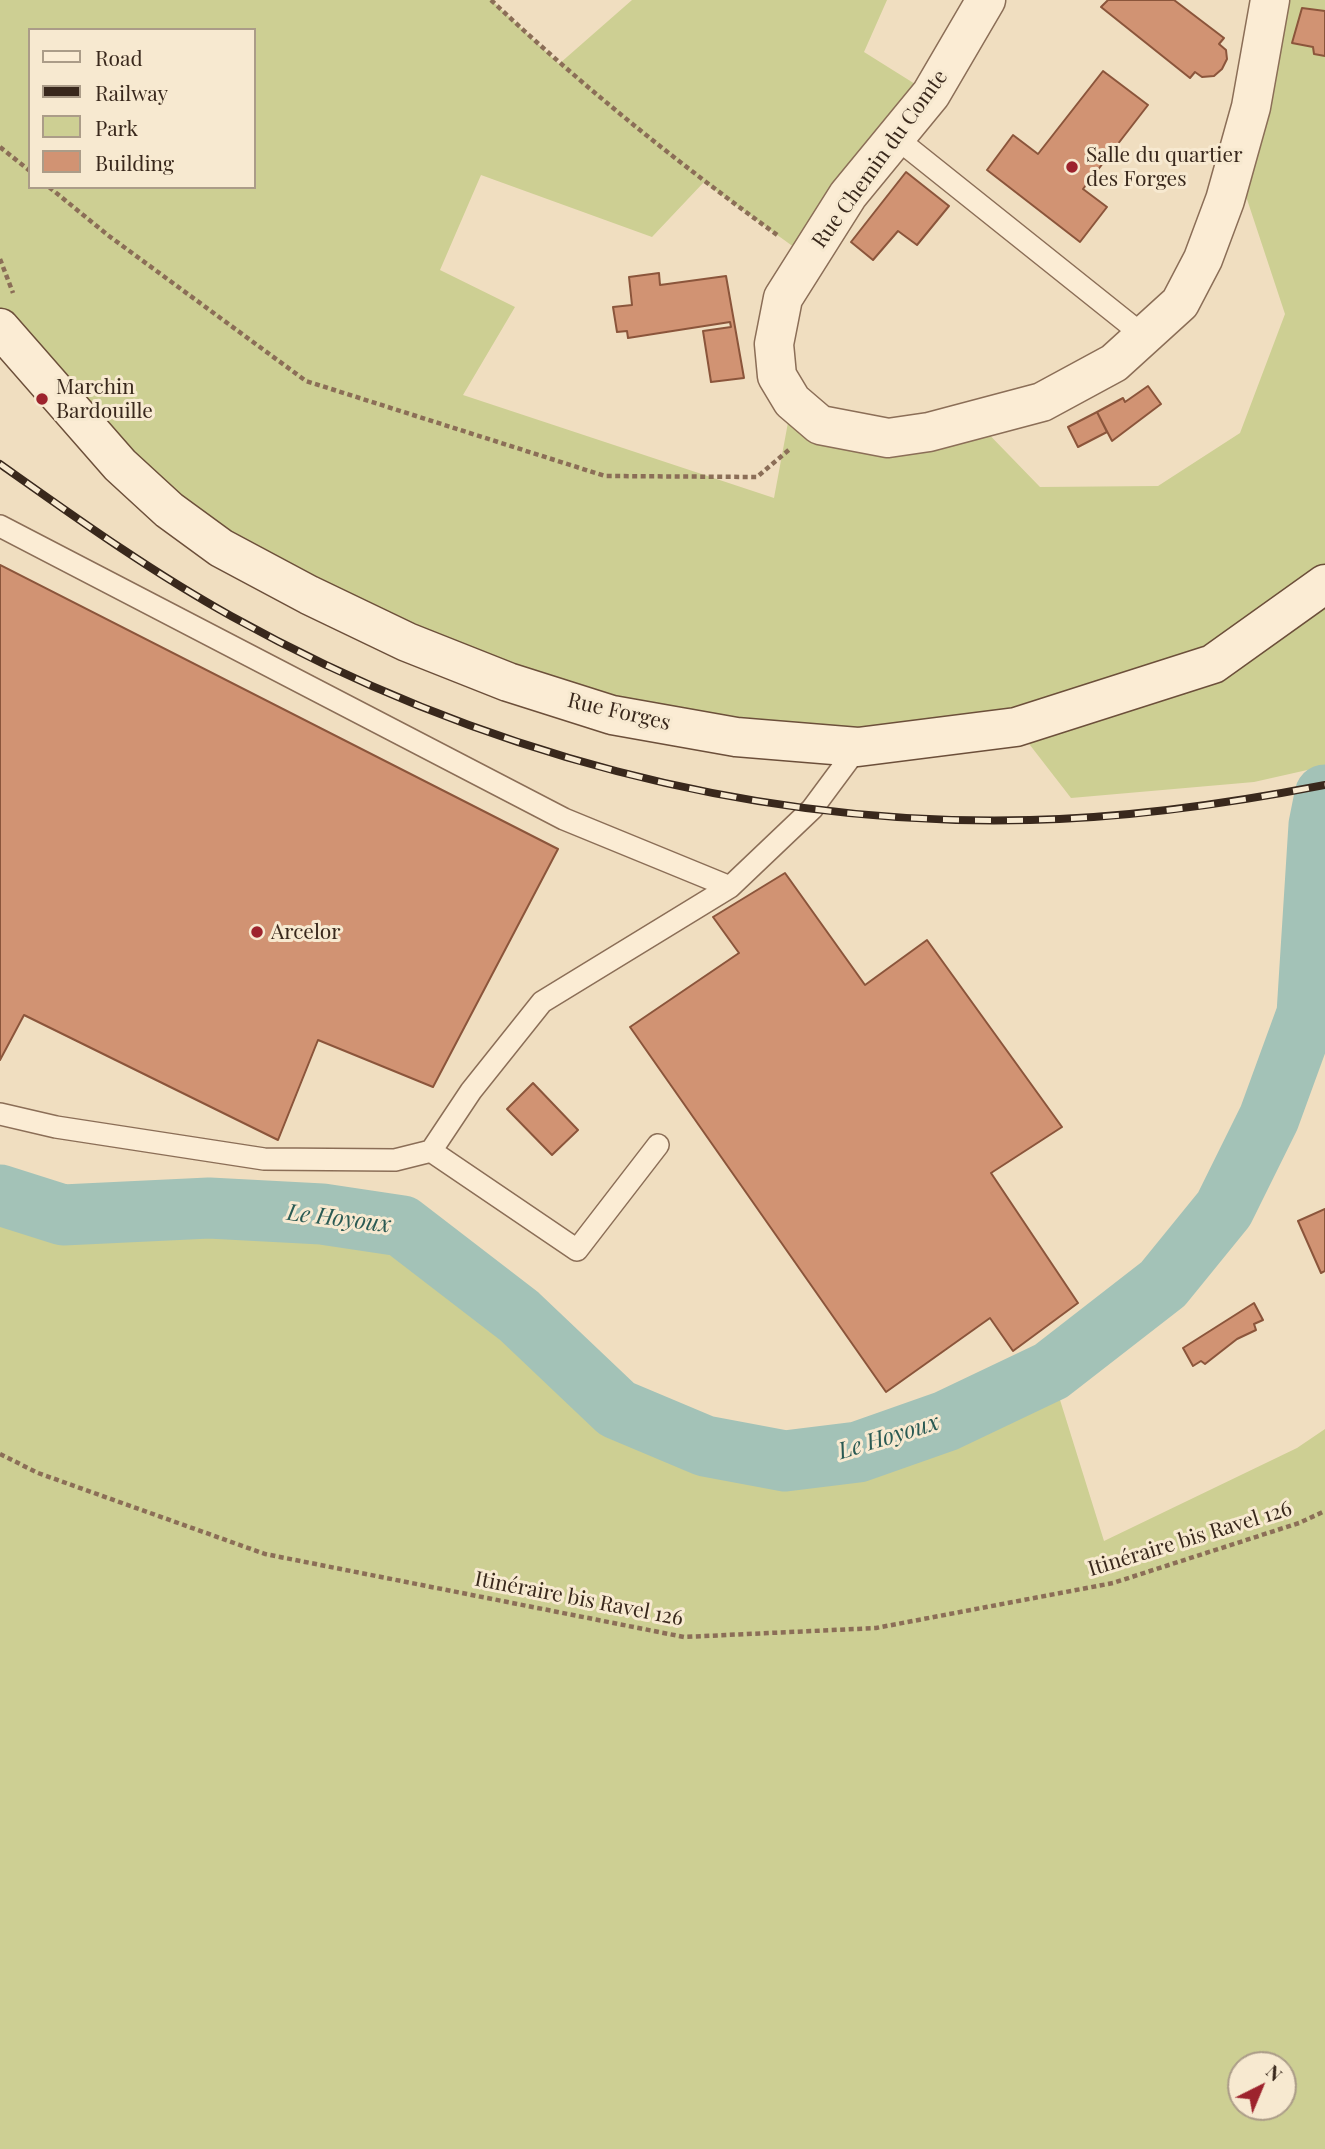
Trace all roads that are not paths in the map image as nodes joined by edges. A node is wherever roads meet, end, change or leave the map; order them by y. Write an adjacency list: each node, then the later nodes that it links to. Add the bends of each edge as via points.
1 (986, 0): 3 (main road, Rue Chemin du Comte, via 931,94)
2 (1270, 0): 5 (main road, Rue Chemin du Comte, via 1251,107 1203,259 1180,303)
3 (895, 137): 5 (lane); 5 (main road, Rue Chemin du Comte, via 848,195 783,298 774,344 777,376 792,401 820,425 888,438 976,421 1042,402 1077,385 1114,363)
4 (0, 328): 8 (main road, Rue Forges, via 120,465 169,510 221,548 309,595 407,642 508,682 612,715 736,737)
5 (1144, 336)
6 (0, 526): 9 (lane, via 564,819)
7 (1325, 584): 8 (main road, Rue Forges, via 1213,664 1016,727)
8 (858, 747): 9 (lane, via 813,809)
9 (730, 887): 12 (lane, via 542,1002 471,1091)
10 (0, 1114): 12 (lane, via 264,1159 395,1160)
11 (658, 1145): 12 (lane, via 577,1250)
12 (431, 1151)

